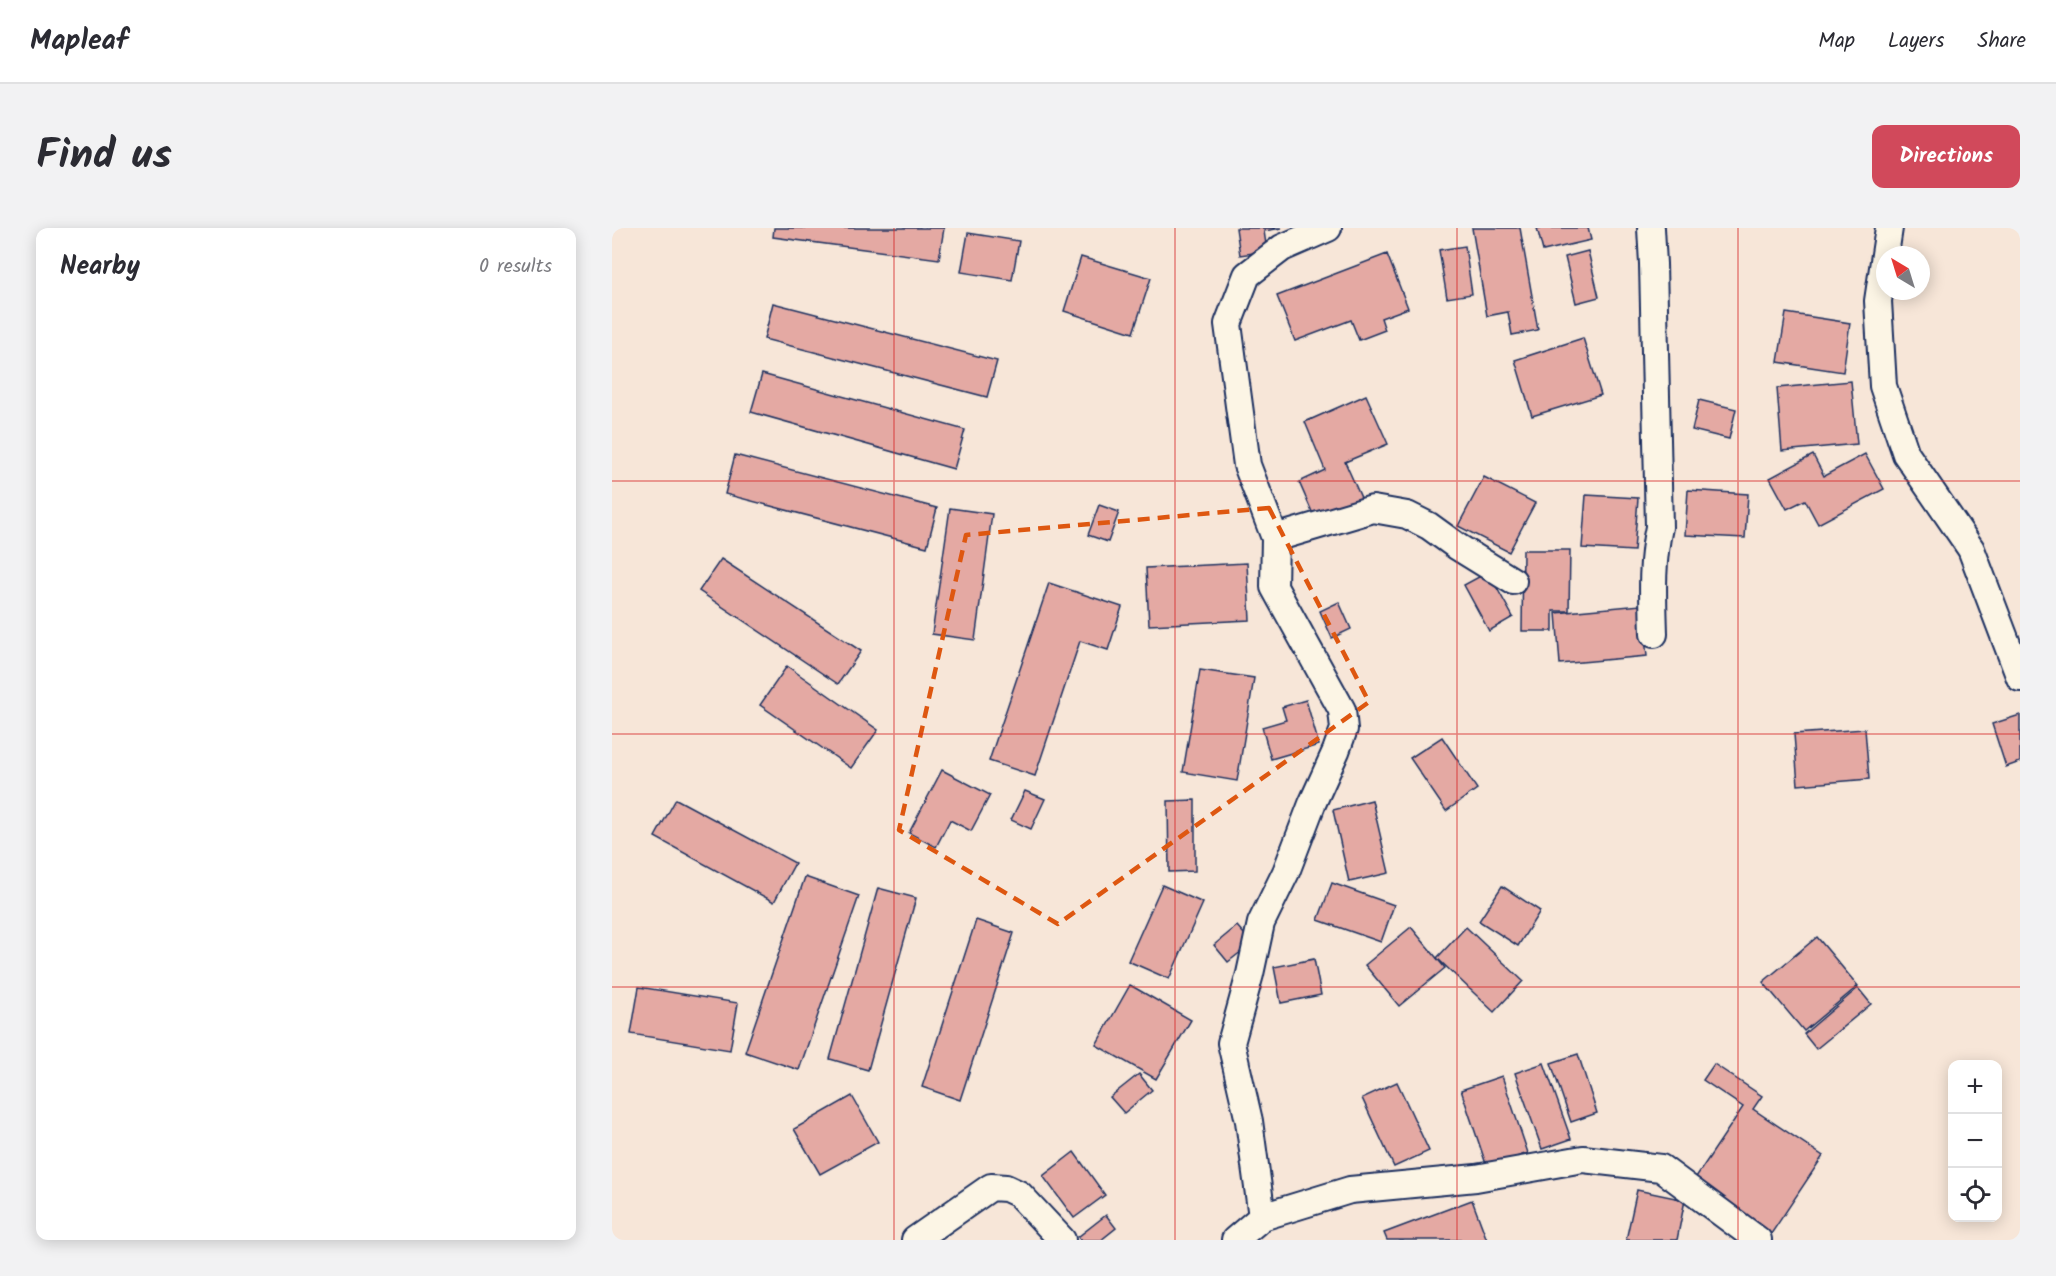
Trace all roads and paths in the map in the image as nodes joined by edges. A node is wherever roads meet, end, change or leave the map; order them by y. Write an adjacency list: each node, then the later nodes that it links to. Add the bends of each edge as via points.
1 (1328, 228): 4 (street, via 1282,248 1247,275 1228,324 1248,465)
2 (1650, 228): 6 (street, via 1659,527 1652,578)
3 (1889, 228): 7 (street, via 1878,301 1883,386 1906,454 1971,549)
4 (1275, 538): 5 (street, via 1373,509 1407,515 1429,525 1458,548); 8 (street, via 1274,587 1342,710 1344,729 1261,923 1231,1043 1249,1121)
5 (1513, 581)
6 (1654, 634)
7 (2020, 678)
8 (1262, 1217): 11 (street); 12 (street, via 1350,1190 1476,1178 1583,1159 1661,1168)
9 (915, 1240): 10 (street, via 991,1187 1019,1194)
10 (1062, 1240)
11 (1235, 1240)
12 (1758, 1240)

